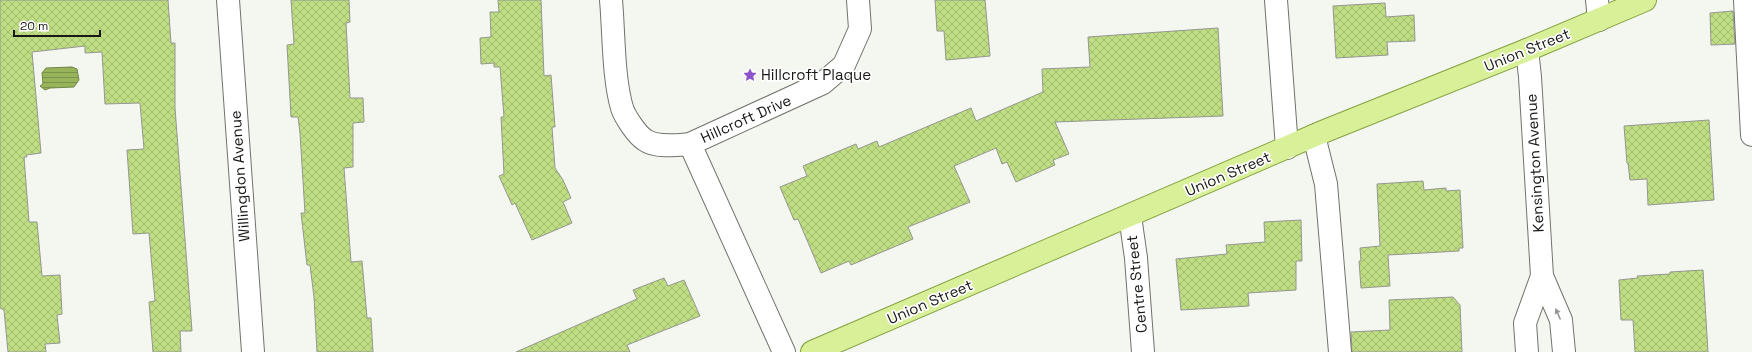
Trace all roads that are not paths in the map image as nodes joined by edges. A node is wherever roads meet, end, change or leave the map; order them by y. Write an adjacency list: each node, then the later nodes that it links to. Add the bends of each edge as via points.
1 (228, 0): 15 (street, Willingdon Avenue)
2 (612, 0): 11 (street, Hillcroft Drive, via 622,109 645,141 668,146)
3 (858, 0): 11 (street, Hillcroft Drive, via 860,29 844,65 823,83)
4 (1276, 0): 12 (street)
5 (1645, 0): 7 (main road, Union Street)
6 (1745, 0): 9 (street)
7 (1598, 10): 8 (main road, Union Street)
8 (1526, 50): 10 (main road, Union Street); 14 (street, Kensington Avenue)
9 (1752, 135)
10 (1314, 136): 12 (main road, Union Street); 19 (street, via 1326,184)
11 (690, 144): 16 (street, Hillcroft Drive)
12 (1287, 148): 13 (main road, Union Street)
13 (1130, 216): 17 (main road, Union Street); 18 (street, Centre Street)
14 (1542, 276): 20 (street, Kensington Avenue, via 1526,322); 21 (street, Kensington Avenue, one-way to 14, via 1561,320)
15 (253, 352)
16 (784, 352)
17 (812, 352)
18 (1143, 352)
19 (1340, 352)
20 (1527, 352)
21 (1564, 352)

